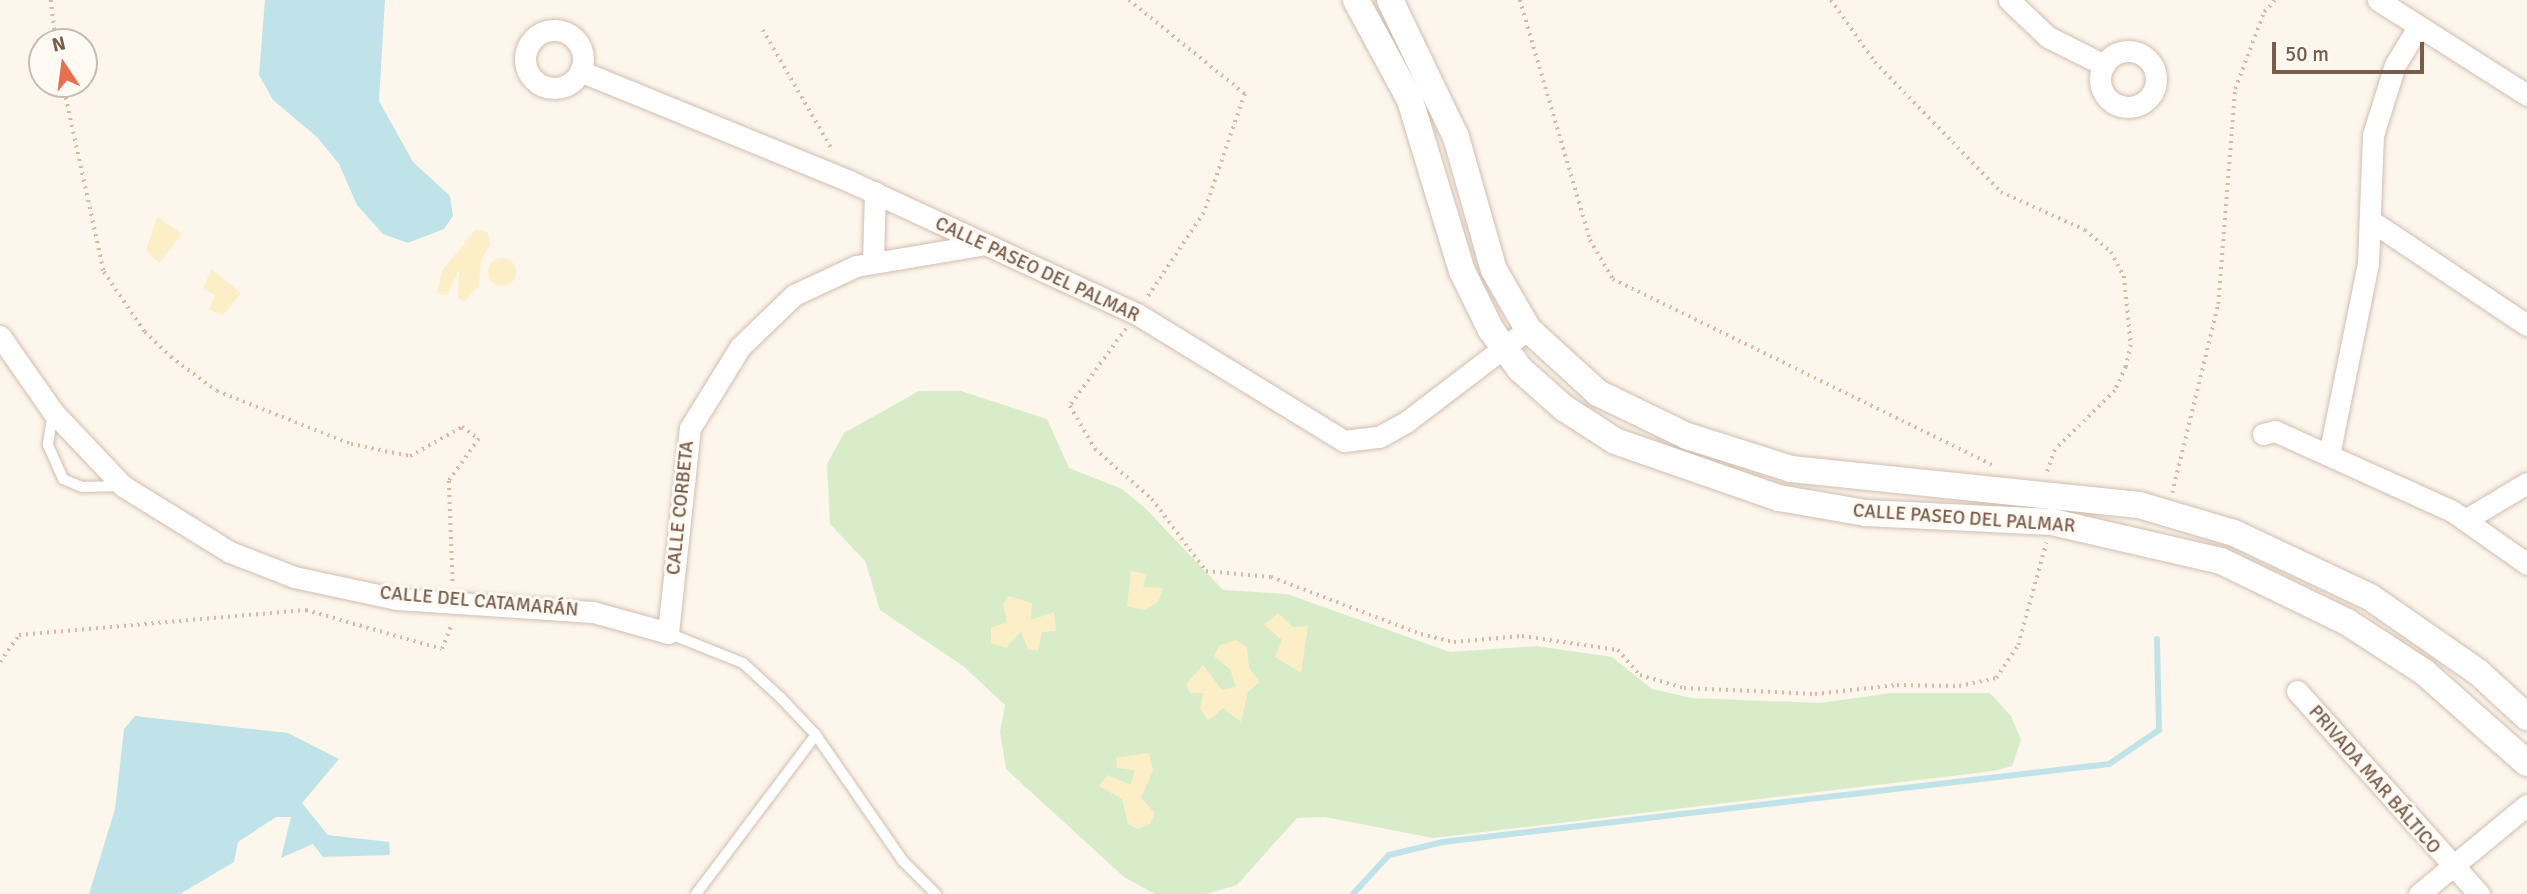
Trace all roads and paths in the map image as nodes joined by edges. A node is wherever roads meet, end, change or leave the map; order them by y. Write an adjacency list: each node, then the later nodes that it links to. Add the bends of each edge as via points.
1 (51, 0): 11 (path)
2 (1129, 0): 22 (path, via 1245,94 1204,213)
3 (1356, 0): 26 (street, CALLE PASEO DEL PALMAR, via 1410,100 1462,271)
4 (1390, 0): 24 (street, CALLE PASEO DEL PALMAR, via 1436,86 1494,270)
5 (1520, 0): 30 (path, via 1590,240 1612,279)
6 (1831, 0): 33 (path, via 1875,62 2001,192 2085,230 2111,252 2124,276 2131,345 2126,367 2115,391 2055,450 2047,473)
7 (2009, 0): 13 (street, via 2049,37)
8 (2275, 0): 35 (path, via 2264,12 2233,100 2218,304)
9 (2378, 0): 10 (street)
10 (2418, 27): 15 (street); 19 (street, via 2395,65 2378,113)
11 (54, 28)
12 (763, 30): 17 (path)
13 (2104, 65)
14 (580, 71): 17 (street, CALLE PASEO DEL PALMAR)
15 (2527, 95)
16 (66, 98): 42 (path, via 104,272 145,332 171,357 217,391 351,444 410,456 462,427 479,439 449,481)
17 (849, 181): 18 (street, CALLE PASEO DEL PALMAR)
18 (875, 192): 20 (street, CALLE PASEO DEL PALMAR); 21 (street)
19 (2370, 220): 23 (street); 29 (street, via 2354,341)
20 (980, 244): 21 (street, CALLE CORBETA); 22 (street, CALLE PASEO DEL PALMAR)
21 (873, 262): 43 (street, CALLE CORBETA, via 794,295 740,347 712,387 684,456)
22 (1137, 314): 26 (street, CALLE PASEO DEL PALMAR, via 1344,441 1379,437 1406,422); 37 (path, via 1070,406 1095,449 1152,499 1206,571 1271,577 1443,639 1522,636 1618,650 1640,675 1684,688 1815,694 1897,685 1959,687 1996,678 2018,645)
23 (2527, 325)
24 (1528, 329): 26 (street, CALLE PASEO DEL PALMAR); 33 (street, CALLE PASEO DEL PALMAR, via 1598,393 1640,417 1742,455 1845,477)
25 (0, 336): 27 (street, CALLE DEL CATAMARÁN)
26 (1504, 349): 37 (street, CALLE PASEO DEL PALMAR, via 1584,421 1699,474 1853,511)
27 (53, 412): 32 (street, CALLE DEL CATAMARÁN); 32 (lane, via 48,445 63,479 82,486)
28 (2263, 434): 29 (street, via 2275,431)
29 (2329, 455): 36 (street)
30 (2002, 470)
31 (2527, 483): 36 (street)
32 (124, 486): 42 (street, CALLE DEL CATAMARÁN, via 230,552 294,577 397,599)
33 (2049, 493): 34 (street, CALLE PASEO DEL PALMAR)
34 (2139, 505): 35 (street, CALLE PASEO DEL PALMAR); 39 (street)
35 (2167, 512): 38 (street, CALLE PASEO DEL PALMAR)
36 (2465, 520): 41 (street)
37 (2052, 522): 39 (street, CALLE PASEO DEL PALMAR)
38 (2234, 533): 40 (street); 46 (street, CALLE PASEO DEL PALMAR, via 2370,597 2468,665)
39 (2134, 537): 40 (street, CALLE PASEO DEL PALMAR)
40 (2221, 561): 48 (street, CALLE PASEO DEL PALMAR, via 2347,622 2424,672)
41 (2527, 564)
42 (454, 604): 43 (street, CALLE DEL CATAMARÁN, via 593,612); 44 (path, via 442,649 306,611 19,635)
43 (668, 633): 47 (lane, CALLE DEL CATAMARÁN, via 743,663)
44 (0, 662)
45 (2297, 691): 50 (street, PRIVADA MAR BÁLTICO)
46 (2527, 718)
47 (816, 735): 51 (lane); 52 (lane, CALLE DEL CATAMARÁN, via 903,861)
48 (2527, 763)
49 (2527, 805): 50 (street)
50 (2454, 866): 53 (street); 54 (street, PRIVADA MAR BÁLTICO)
51 (695, 894)
52 (936, 894)
53 (2419, 894)
54 (2479, 894)

